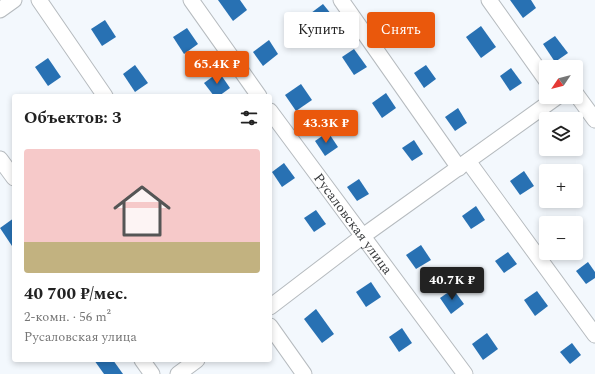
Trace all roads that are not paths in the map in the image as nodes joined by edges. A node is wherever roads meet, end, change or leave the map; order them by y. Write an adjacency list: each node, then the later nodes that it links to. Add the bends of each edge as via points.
1 (14, 0): 6 (street)
2 (39, 0): 8 (street)
3 (191, 0): 9 (street)
4 (341, 0): 15 (street)
5 (489, 0): 7 (street)
6 (0, 10)
7 (539, 70)
8 (104, 94)
9 (258, 94)
10 (547, 104): 15 (street)
11 (583, 104): 13 (street)
12 (272, 114): 17 (street, Русаловская улица)
13 (595, 120)
14 (0, 159): 16 (street)
15 (463, 165): 17 (street); 20 (street)
16 (12, 175)
17 (362, 236): 18 (street); 26 (street, Русаловская улица)
18 (272, 305)
19 (272, 329): 25 (street)
20 (595, 335)
21 (143, 362): 23 (street)
22 (194, 362): 24 (street)
23 (152, 374)
24 (178, 374)
25 (304, 374)
26 (464, 374)

